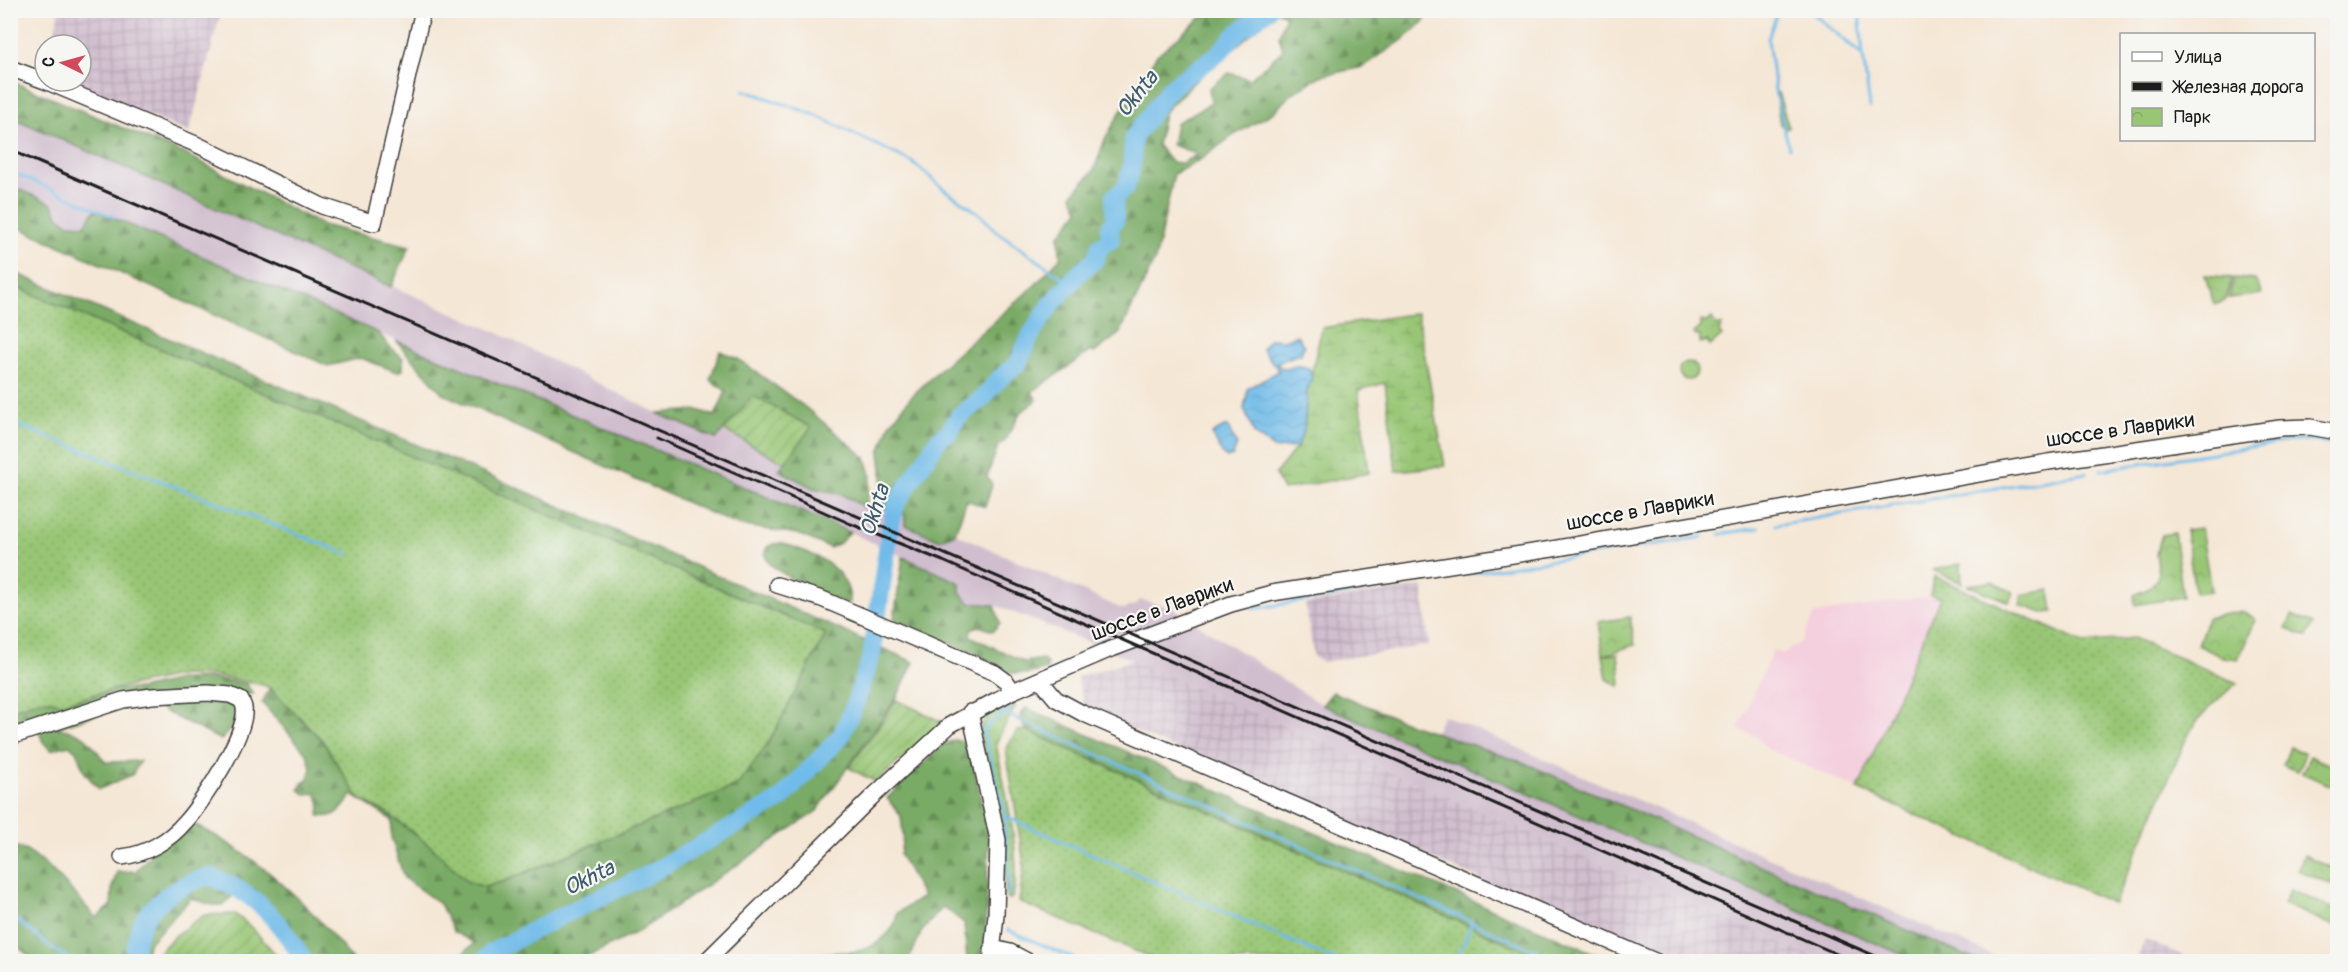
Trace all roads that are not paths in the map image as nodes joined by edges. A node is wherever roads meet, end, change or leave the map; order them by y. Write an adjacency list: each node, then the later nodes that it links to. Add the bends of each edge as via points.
1 (423, 10): 4 (street, via 374,223 322,206 198,146)
2 (10, 68): 3 (street)
3 (33, 77)
4 (73, 93)
5 (2337, 432): 7 (street, шоссе в Лаврики, via 2310,427 2280,428 2088,455 1552,549 1272,593 1171,626)
6 (777, 585): 8 (street, via 822,599 995,673)
7 (1040, 680): 8 (street, шоссе в Лаврики); 15 (street, via 1056,699 1082,713)
8 (1013, 691): 9 (street, шоссе в Лаврики)
9 (970, 712): 12 (street, via 998,840); 13 (street, шоссе в Лаврики, via 950,725 871,798)
10 (10, 737): 11 (street, via 123,700 208,693 241,700 243,722 235,742 185,823 163,842 139,855)
11 (122, 857)
12 (992, 955): 14 (street, via 1010,952)
13 (705, 962)
14 (1029, 962)
15 (1657, 962)

